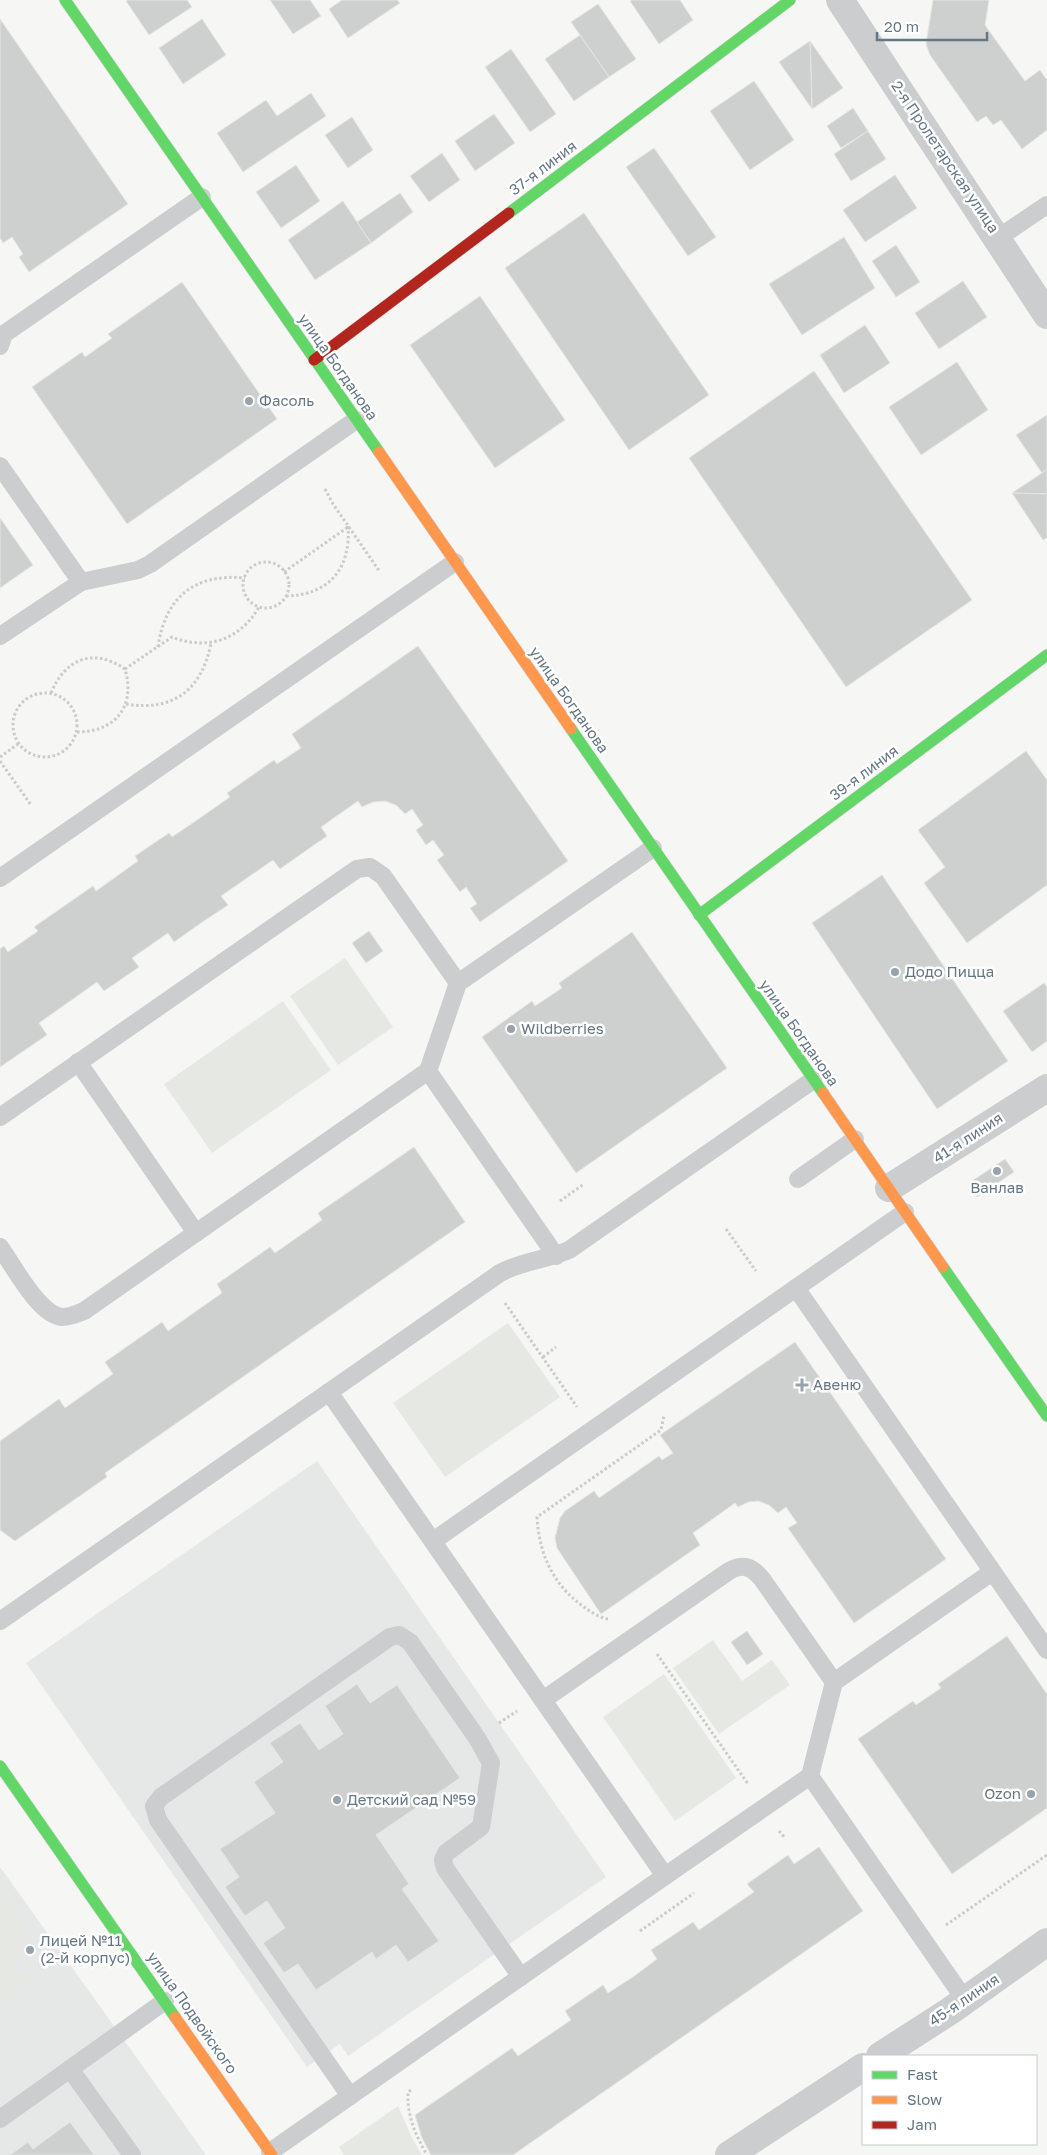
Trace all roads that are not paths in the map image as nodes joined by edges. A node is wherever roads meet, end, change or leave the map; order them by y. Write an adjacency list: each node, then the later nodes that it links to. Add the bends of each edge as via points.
1 (66, 0): 4 (street, улица Богданова)
2 (790, 0): 9 (street, 37-я линия)
3 (840, 0): 6 (street, 2-я Пролетарская улица)
4 (202, 197): 8 (lane); 9 (street, улица Богданова)
5 (1047, 205): 6 (lane)
6 (998, 238): 7 (street, 2-я Пролетарская улица)
7 (1047, 315)
8 (1, 336)
9 (314, 360): 10 (street, улица Богданова)
10 (356, 420): 12 (street, улица Богданова); 13 (lane, via 150,564 138,570)
11 (0, 466): 13 (lane)
12 (455, 562): 16 (street, улица Богданова); 17 (lane)
13 (81, 582): 14 (lane)
14 (0, 636)
15 (1047, 655): 18 (street, 39-я линия)
16 (653, 848): 18 (street, улица Богданова); 19 (lane)
17 (0, 878)
18 (699, 915): 22 (street, улица Богданова)
19 (458, 983): 20 (lane, via 384,876 370,866 357,869); 21 (lane)
20 (78, 1062): 24 (lane); 29 (lane)
21 (428, 1072): 29 (lane); 31 (lane)
22 (814, 1080): 25 (street, улица Богданова); 31 (lane)
23 (1047, 1088): 27 (street, 41-я линия)
24 (0, 1117)
25 (855, 1139): 26 (lane); 27 (street, улица Богданова)
26 (798, 1179)
27 (889, 1188): 28 (street, улица Богданова)
28 (905, 1212): 32 (lane); 34 (street, улица Богданова)
29 (196, 1232): 30 (lane, via 84,1311 60,1317 48,1312)
30 (0, 1247)
31 (556, 1256): 33 (lane, via 513,1266 489,1280)
32 (796, 1288): 35 (lane); 36 (lane)
33 (329, 1392): 35 (lane); 37 (lane)
34 (1047, 1416)
35 (433, 1541): 40 (lane)
36 (992, 1572): 38 (lane); 39 (lane)
37 (0, 1621)
38 (1047, 1650)
39 (834, 1682): 40 (lane, via 762,1579 753,1569 738,1566); 42 (lane)
40 (544, 1700): 43 (lane)
41 (0, 1766): 47 (street, улица Подвойского)
42 (810, 1776): 43 (lane); 46 (lane)
43 (666, 1876): 45 (lane)
44 (1047, 1942): 46 (street, 45-я линия)
45 (521, 1977): 51 (lane); 51 (lane, via 445,1868 443,1860 446,1853 481,1827 492,1763 410,1642 399,1635 390,1637 161,1797 154,1806 158,1820)
46 (965, 2000): 48 (street, 45-я линия)
47 (165, 2001): 49 (lane); 53 (street, улица Подвойского)
48 (882, 2055)
49 (70, 2069): 52 (lane); 54 (lane)
50 (862, 2069): 55 (street)
51 (350, 2096): 53 (lane)
52 (0, 2119)
53 (271, 2154)
54 (132, 2155)
55 (729, 2155)

